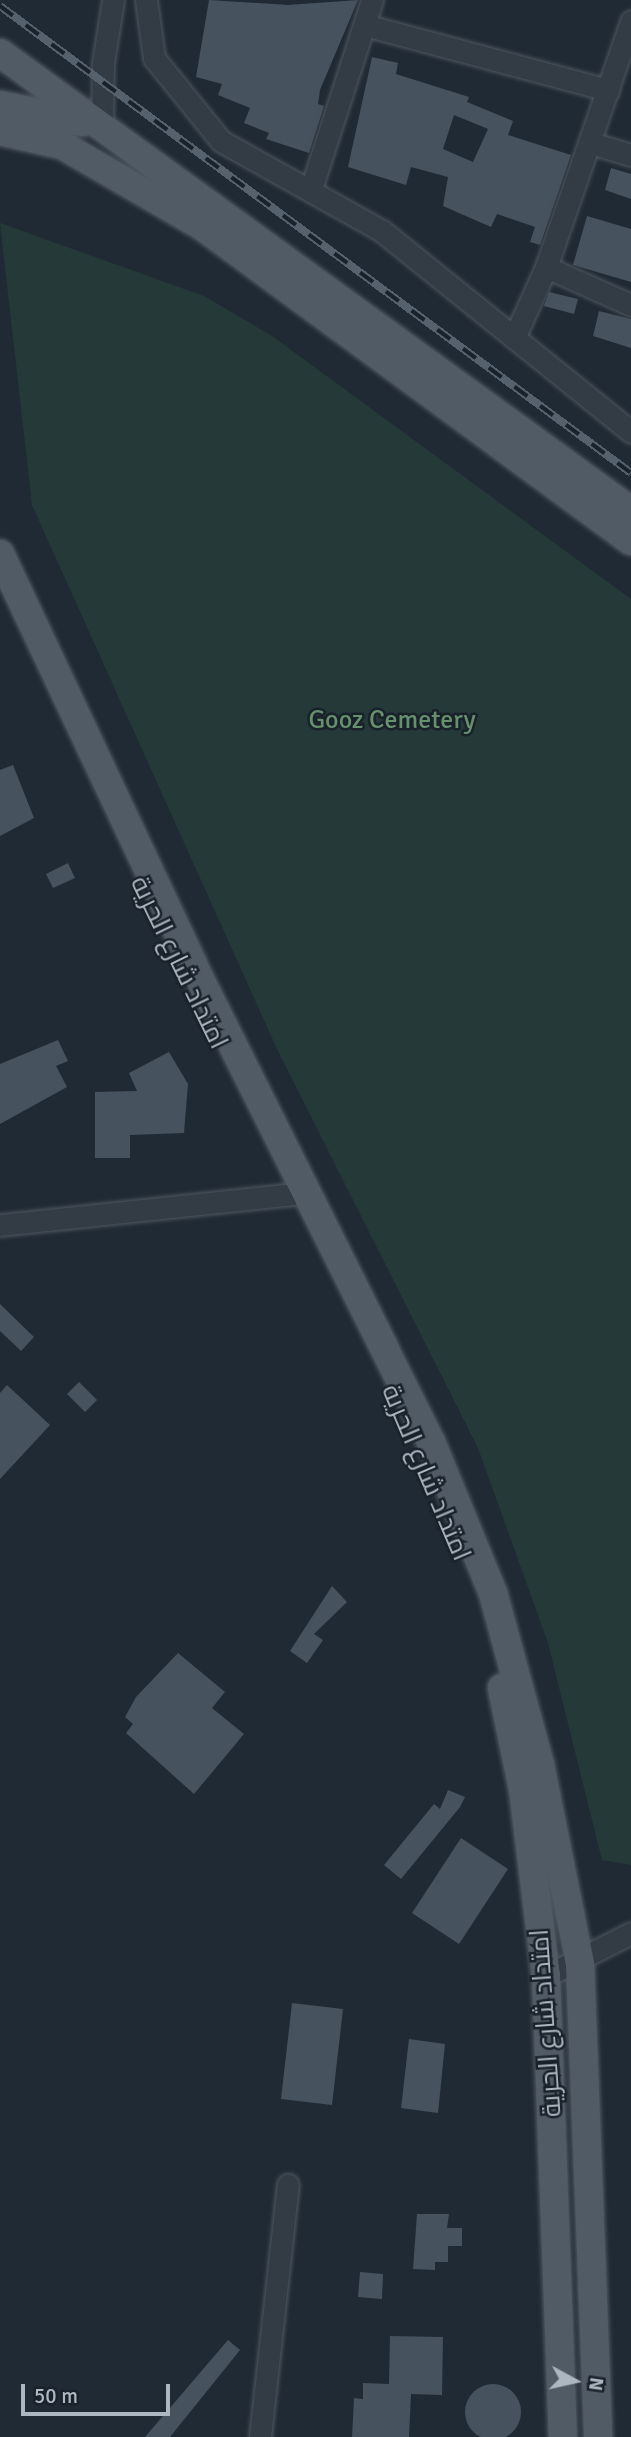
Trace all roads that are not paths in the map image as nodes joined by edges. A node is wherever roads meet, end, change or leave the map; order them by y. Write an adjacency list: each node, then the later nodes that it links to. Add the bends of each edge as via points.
1 (113, 0): 9 (street)
2 (146, 0): 13 (street, via 154,58 198,117 254,164)
3 (372, 0): 5 (street)
4 (631, 21): 7 (street)
5 (365, 25): 7 (street); 13 (street)
6 (0, 53): 9 (main road)
7 (608, 90): 11 (street)
8 (0, 105): 9 (main road)
9 (99, 128): 18 (main road, via 290,259)
10 (0, 131): 19 (main road, via 62,145 202,226)
11 (591, 143): 12 (street); 14 (street)
12 (631, 155)
13 (311, 189): 16 (street, via 391,238)
14 (546, 267): 15 (street); 16 (street)
15 (631, 305)
16 (513, 338): 17 (street)
17 (631, 432)
18 (631, 511)
19 (631, 541)
20 (0, 554): 21 (main road)
21 (4, 585): 22 (main road, امتداد شارع الحرية); 25 (main road, امتداد شارع الحرية, via 467,1526 517,1672)
22 (293, 1194): 23 (street); 26 (main road, امتداد شارع الحرية, via 419,1451 478,1598 523,1789)
23 (0, 1225)
24 (631, 1933): 25 (street)
25 (579, 1965): 26 (street); 30 (main road, امتداد شارع الحرية)
26 (546, 1976): 29 (main road, امتداد شارع الحرية)
27 (288, 2185): 28 (street)
28 (260, 2437)
29 (564, 2437)
30 (598, 2437)

